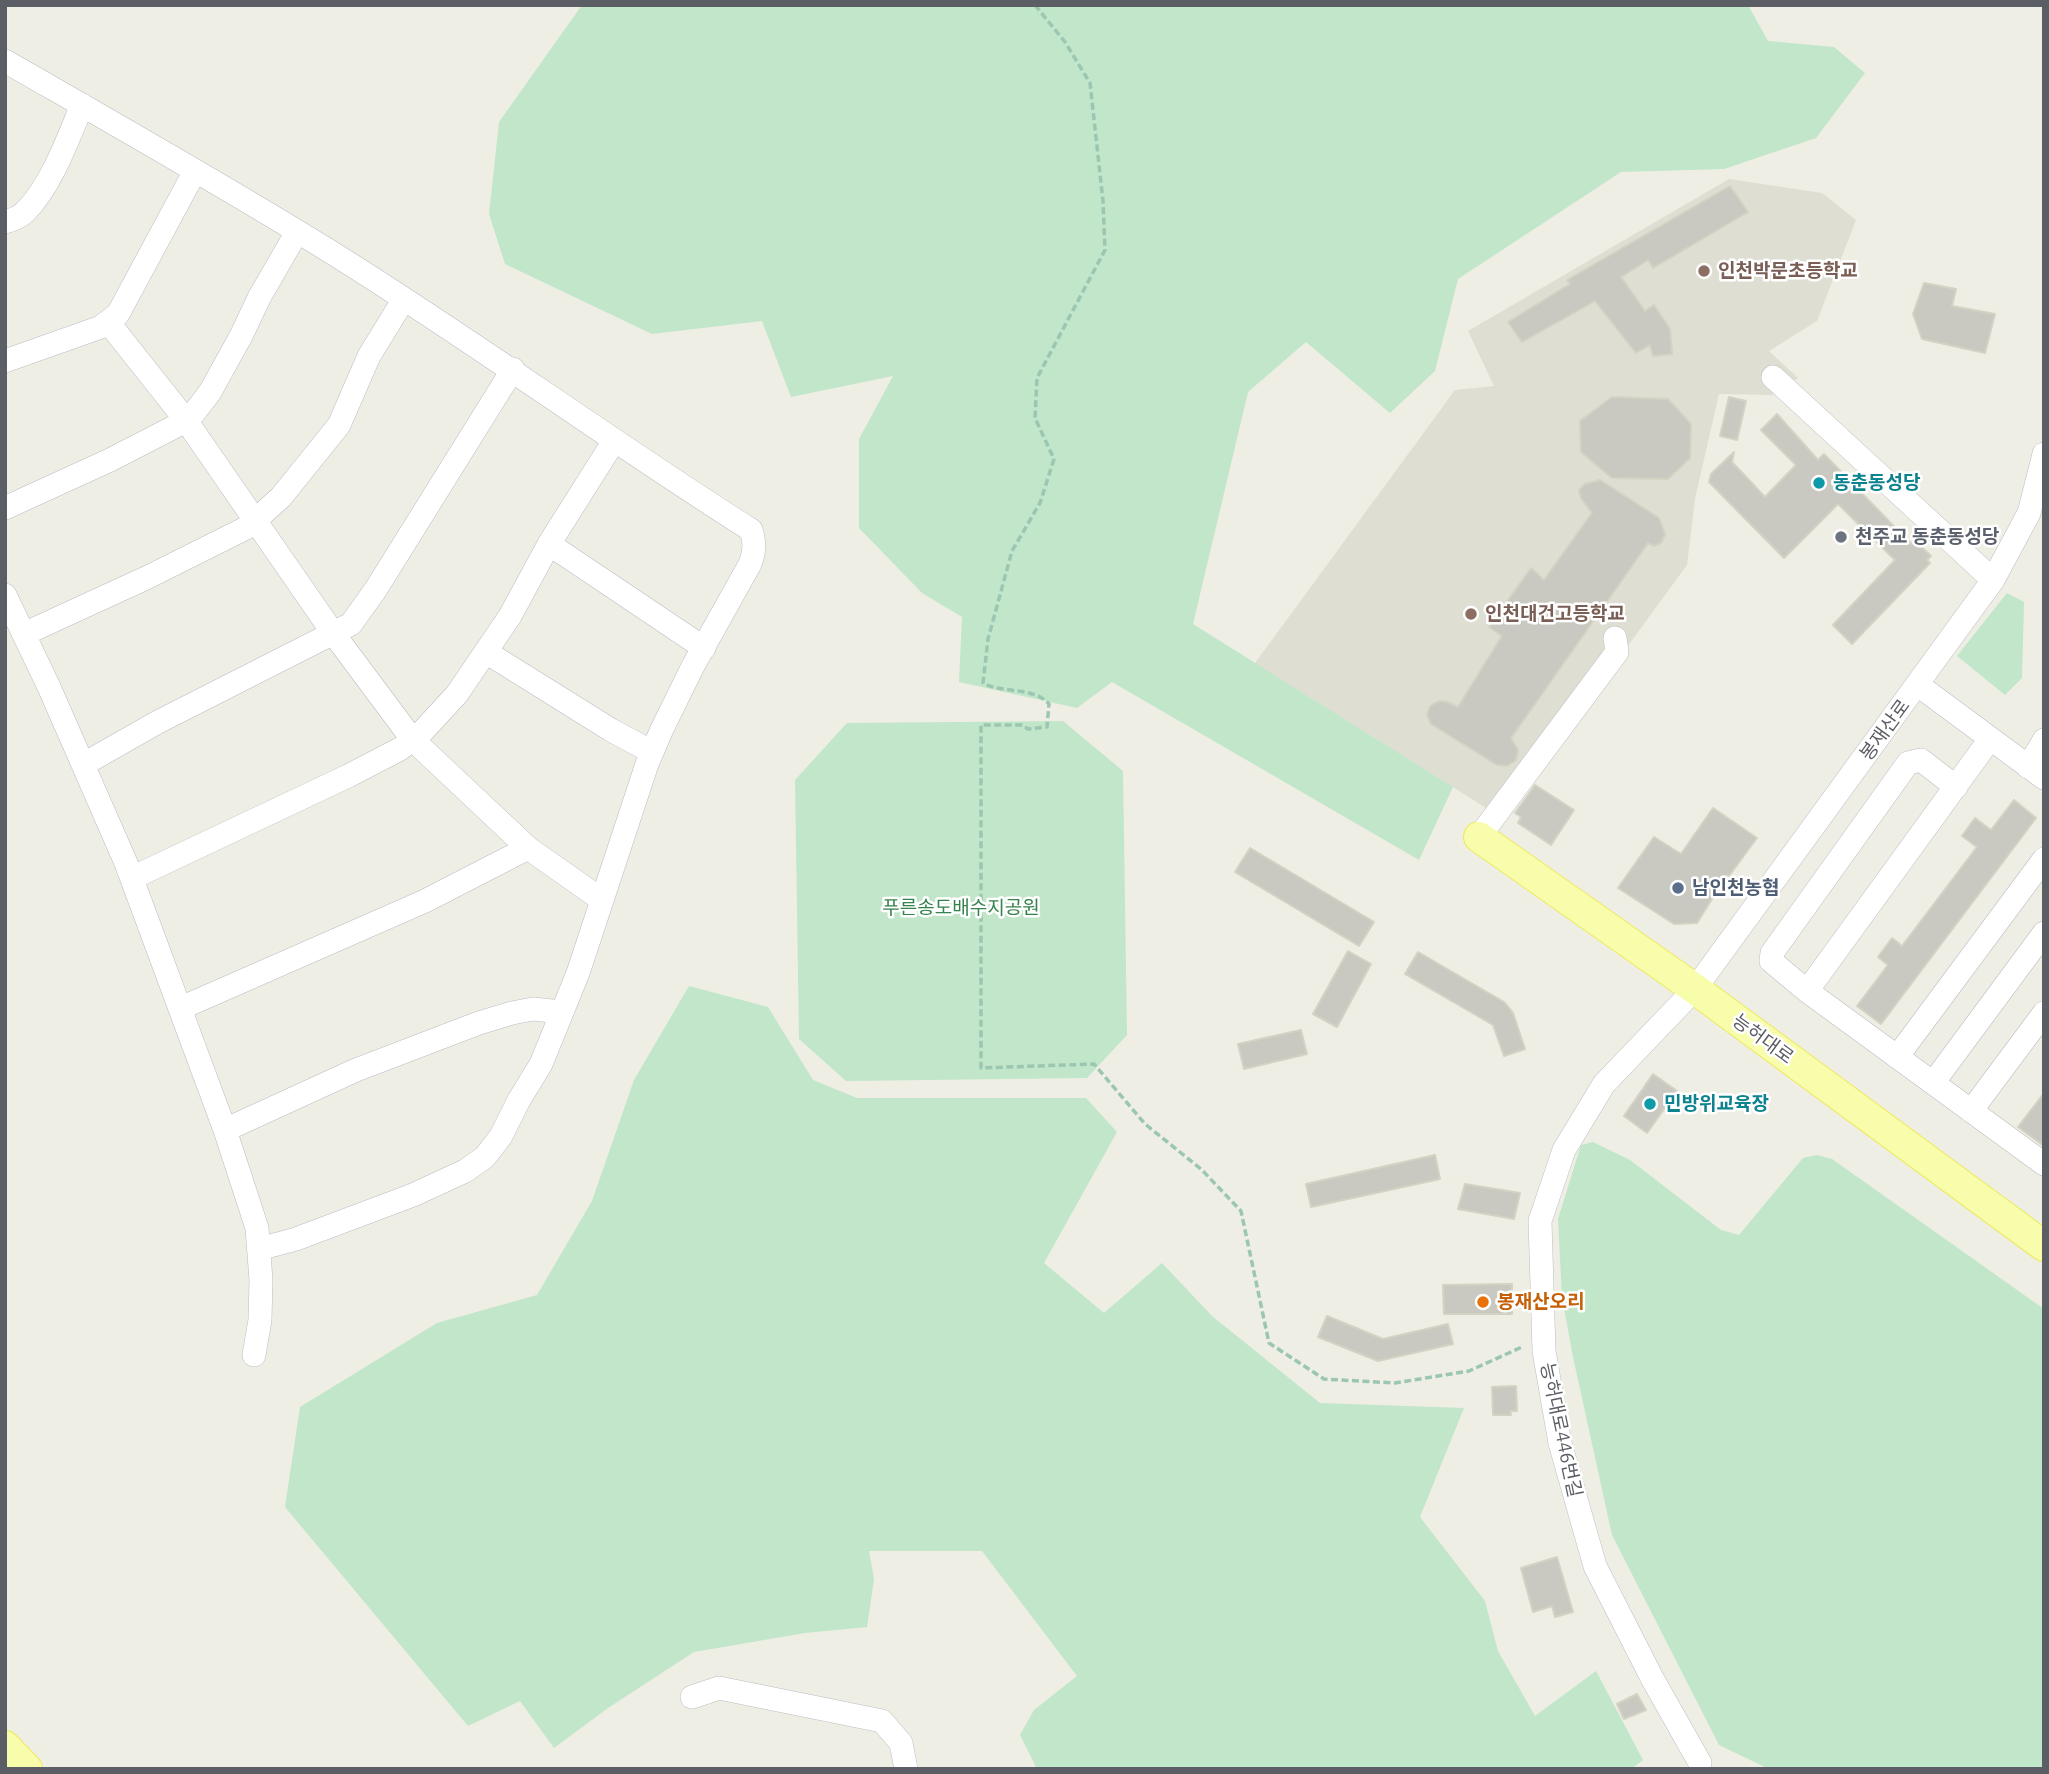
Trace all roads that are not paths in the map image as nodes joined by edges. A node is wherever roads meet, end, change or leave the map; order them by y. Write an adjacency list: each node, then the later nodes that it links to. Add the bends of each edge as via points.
1 (5, 61): 2 (street)
2 (82, 104): 3 (street); 4 (street, via 39,194 23,214)
3 (195, 171): 5 (street); 7 (street, via 118,314)
4 (5, 222)
5 (297, 232): 6 (street); 11 (street, via 210,392)
6 (404, 299): 9 (street); 15 (street, via 369,356 339,425 281,497)
7 (108, 322): 8 (street); 11 (street)
8 (5, 361)
9 (513, 369): 12 (street); 19 (street, via 376,589 351,624)
10 (1773, 377): 17 (street)
11 (185, 419): 14 (street, via 110,460); 15 (street)
12 (614, 441): 16 (street); 22 (street, via 751,530 755,550)
13 (2044, 454): 17 (street, 봉재산로, via 2029,513)
14 (5, 508)
15 (255, 521): 19 (street); 20 (street, via 146,578)
16 (549, 544): 22 (street); 23 (street)
17 (1993, 580): 24 (street, 봉재산로)
18 (5, 595): 20 (street)
19 (332, 633): 25 (street); 29 (street)
20 (23, 634): 29 (street)
21 (1615, 638): 32 (street, via 1617,652)
22 (704, 648): 28 (street)
23 (486, 652): 25 (street, via 457,694); 28 (street)
24 (1918, 685): 26 (street); 38 (street, 봉재산로)
25 (412, 739): 33 (street); 35 (street, via 348,775)
26 (1990, 739): 30 (street); 31 (street)
27 (2044, 740): 30 (street)
28 (652, 752): 36 (street)
29 (84, 764): 35 (street)
30 (2036, 772)
31 (1956, 787): 39 (street); 39 (street, via 1921,760 1908,763 1772,953 1771,961)
32 (1479, 837): 38 (main road, 능허대로)
33 (528, 848): 36 (street); 40 (street, via 425,901)
34 (2044, 859): 43 (street)
35 (132, 878): 40 (street)
36 (602, 900): 41 (street)
37 (2044, 933): 44 (street)
38 (1695, 989): 45 (street, 봉재산로); 49 (main road, 능허대로)
39 (1807, 991): 43 (street)
40 (181, 1009): 47 (street)
41 (561, 1013): 47 (street, via 533,1009 479,1023 356,1070); 50 (street, via 541,1064 485,1157 413,1195 296,1239)
42 (2044, 1013): 46 (street)
43 (1897, 1057): 44 (street)
44 (1933, 1083): 46 (street)
45 (1604, 1084): 54 (street, 능허대로446번길, via 1563,1150 1540,1221 1544,1351 1560,1443 1595,1566)
46 (1972, 1111): 48 (street)
47 (225, 1130): 50 (street, via 257,1228)
48 (2044, 1164)
49 (2044, 1246)
50 (259, 1248): 51 (street, via 260,1320)
51 (254, 1355)
52 (692, 1697): 56 (street, via 719,1688 882,1721 901,1743)
53 (5, 1746): 55 (main road)
54 (1700, 1763)
55 (27, 1769)
56 (906, 1769)

